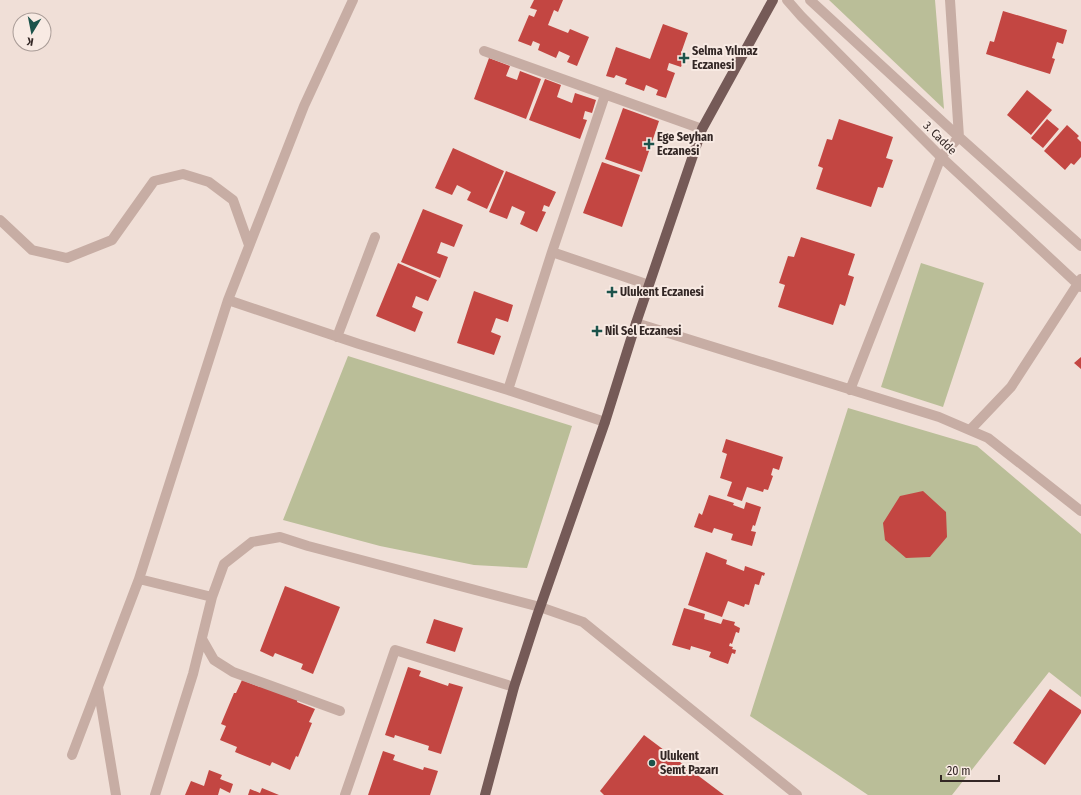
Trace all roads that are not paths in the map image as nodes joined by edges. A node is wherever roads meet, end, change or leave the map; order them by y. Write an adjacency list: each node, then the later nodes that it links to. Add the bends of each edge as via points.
1 (353, 0): 13 (street, via 304,106)
2 (773, 0): 8 (main road)
3 (787, 0): 10 (street, 3. Cadde)
4 (810, 0): 9 (street, 3. Cadde)
5 (950, 0): 9 (street)
6 (484, 51): 7 (street)
7 (605, 95): 8 (street); 15 (street)
8 (702, 129): 17 (main road)
9 (959, 137): 10 (street); 14 (street, 3. Cadde)
10 (941, 157): 16 (street, 3. Cadde); 22 (street)
11 (0, 220): 13 (street, via 32,250 67,258 112,240 154,181 183,174 209,182 233,200)
12 (375, 238): 20 (street)
13 (249, 245): 18 (street)
14 (1081, 246)
15 (552, 252): 17 (street); 21 (street)
16 (1080, 283): 24 (street, via 1011,387)
17 (649, 284): 19 (main road)
18 (228, 300): 20 (street); 26 (street)
19 (636, 323): 22 (street); 23 (main road)
20 (337, 336): 21 (street)
21 (508, 390): 23 (street)
22 (850, 390): 24 (street, via 938,417)
23 (605, 422): 28 (main road)
24 (970, 430): 25 (street, via 988,438)
25 (1081, 511)
26 (139, 579): 27 (street); 30 (street)
27 (212, 597): 28 (street, via 224,564 252,542 280,537); 29 (street)
28 (540, 607): 31 (main road); 38 (street, via 583,622)
29 (202, 639): 32 (street, via 214,660 233,672); 35 (street)
30 (98, 687): 33 (street); 34 (street)
31 (514, 687): 36 (street, via 395,650); 37 (main road)
32 (340, 711)
33 (72, 755)
34 (116, 795)
35 (155, 795)
36 (345, 795)
37 (485, 795)
38 (797, 795)

